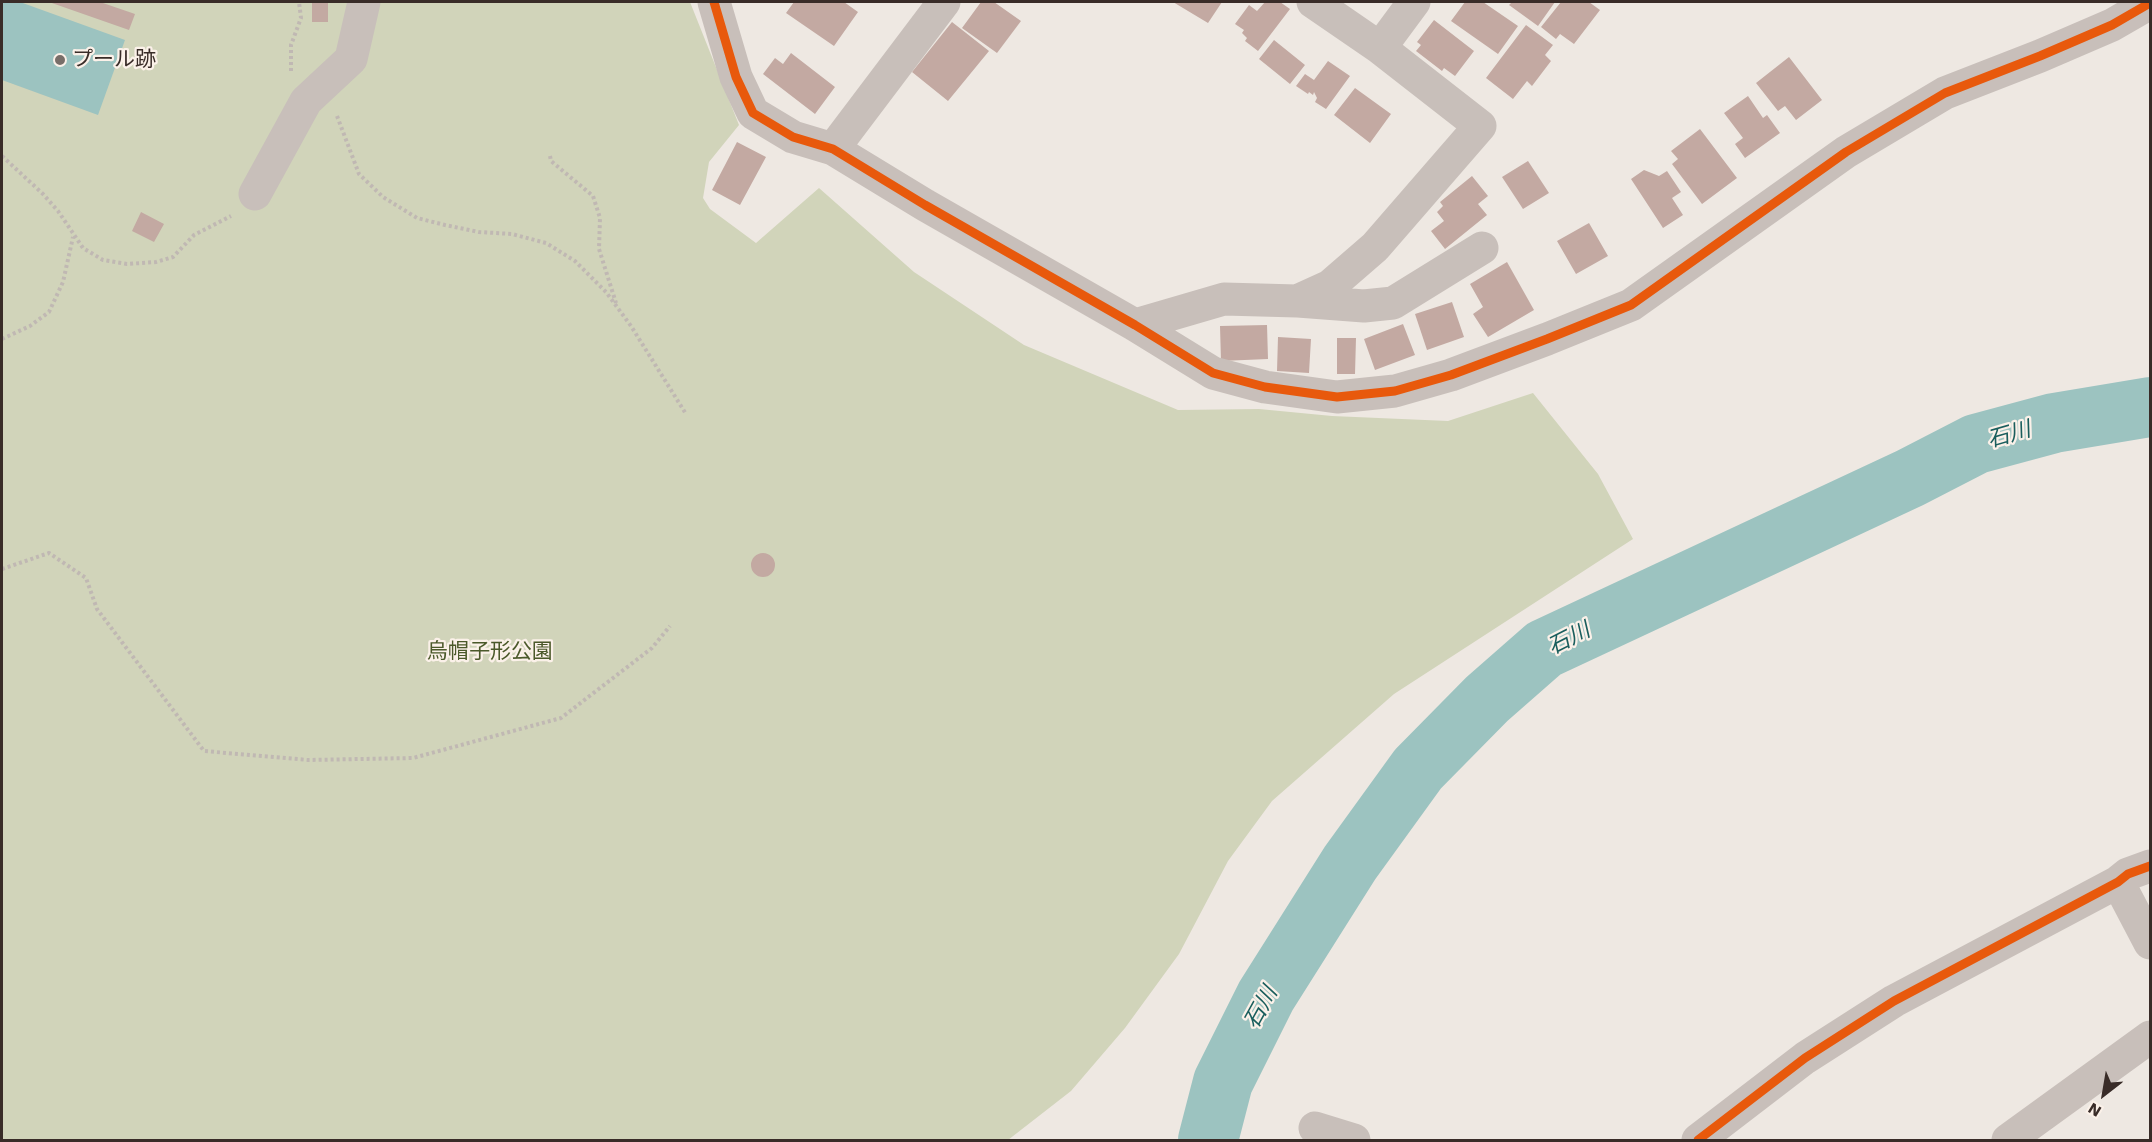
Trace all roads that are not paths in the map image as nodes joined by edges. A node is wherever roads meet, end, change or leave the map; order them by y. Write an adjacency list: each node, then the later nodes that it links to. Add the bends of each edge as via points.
1 (364, 2): 9 (street, via 351,59 306,101)
2 (714, 2): 8 (street, via 736,77 753,113 793,137)
3 (944, 2): 8 (street)
4 (1313, 2): 7 (street)
5 (1414, 2): 7 (street)
6 (2151, 3): 12 (street, via 2102,30 1945,93 1846,152 1631,305 1451,375 1395,391 1337,397 1265,387 1213,373)
7 (1380, 48): 11 (street, via 1480,126 1375,247 1330,286)
8 (832, 148): 12 (street)
9 (255, 194)
10 (1482, 248): 11 (street, via 1393,303 1364,306)
11 (1297, 301): 12 (street, via 1224,299)
12 (1135, 325)
13 (2151, 866): 14 (street)
14 (2118, 882): 15 (street); 19 (street, via 1894,1001 1805,1058)
15 (2151, 943)
16 (2151, 1037): 20 (street)
17 (1315, 1128): 18 (street)
18 (1354, 1140)
19 (1698, 1140)
20 (2008, 1140)

